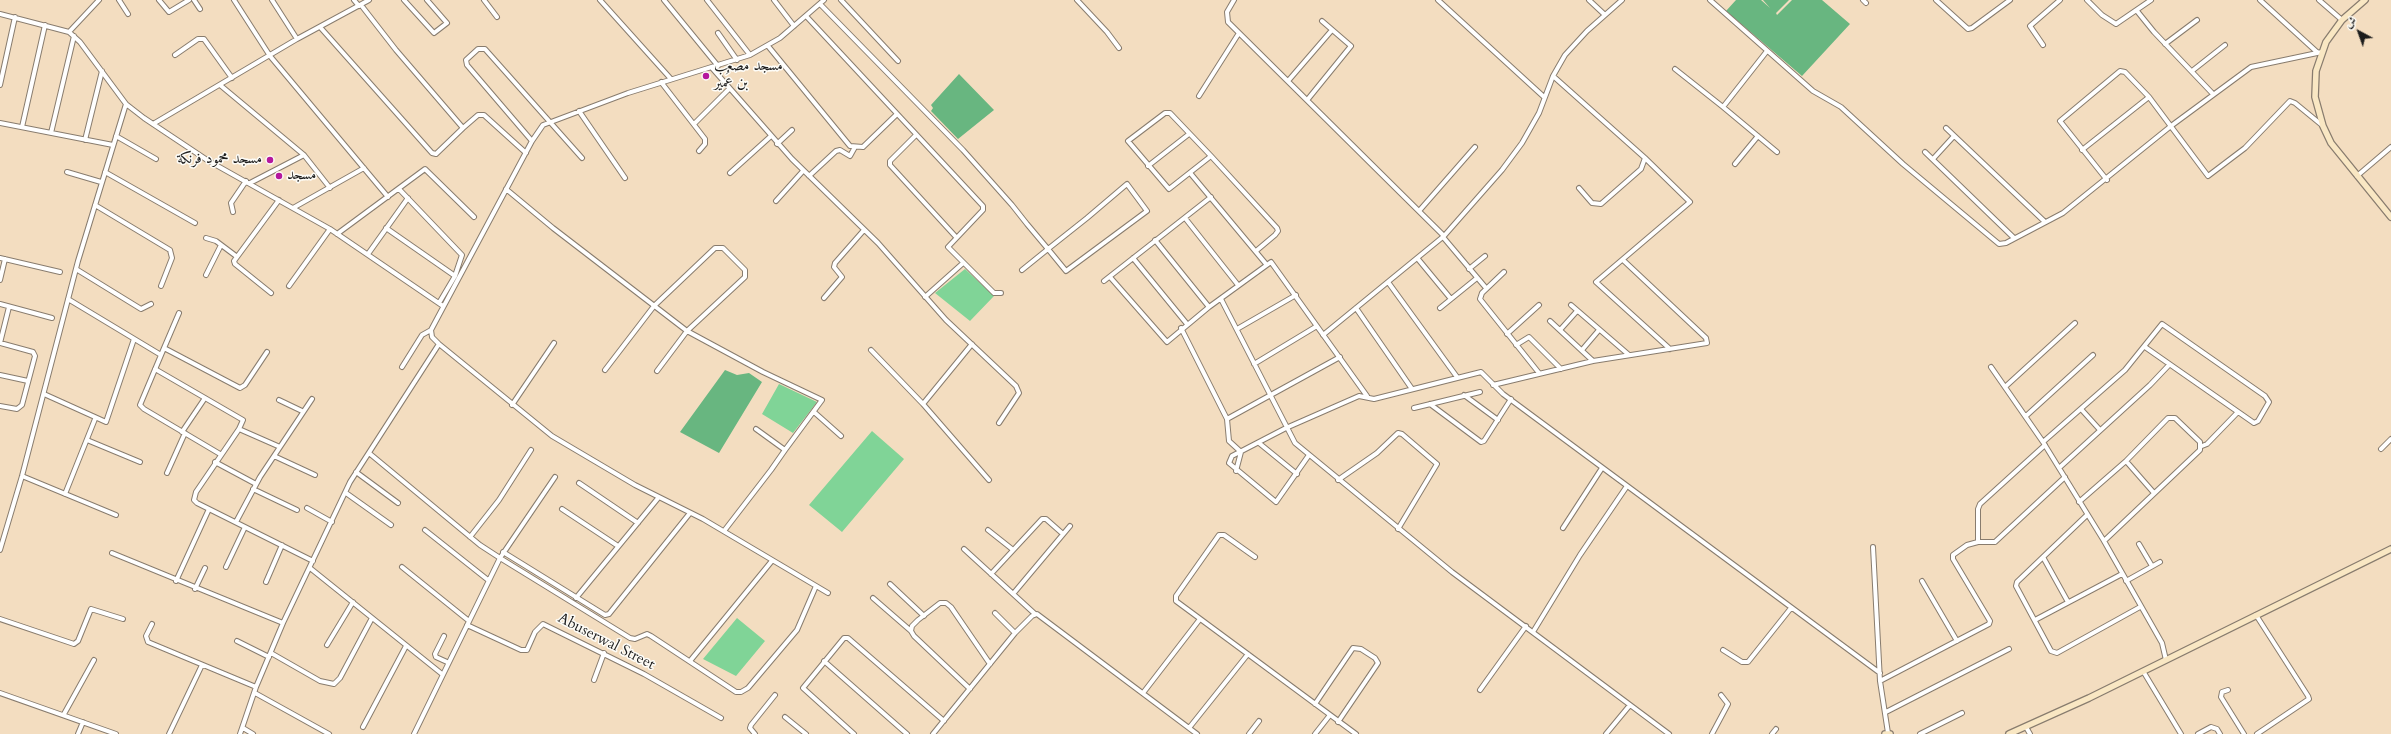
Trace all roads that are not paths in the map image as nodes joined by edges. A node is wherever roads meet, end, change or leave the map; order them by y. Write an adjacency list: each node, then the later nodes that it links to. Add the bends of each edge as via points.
1 (99, 0): 50 (street)
2 (119, 0): 38 (street)
3 (159, 0): 4 (street, via 169,12)
4 (189, 0)
5 (194, 0): 35 (street)
6 (234, 0): 64 (street)
7 (272, 0): 54 (street)
8 (354, 0): 34 (street)
9 (369, 0): 34 (street)
10 (404, 0): 11 (street, via 434,33 447,23)
11 (427, 0)
12 (484, 0): 42 (street)
13 (600, 0): 74 (street)
14 (664, 0): 67 (street)
15 (707, 0): 63 (street)
16 (774, 0): 48 (street)
17 (824, 0): 33 (street)
18 (841, 0): 66 (street)
19 (1077, 0): 59 (street)
20 (1234, 0): 52 (street, via 1226,16)
21 (1438, 0): 82 (street)
22 (1589, 0): 39 (street)
23 (1622, 0): 39 (street)
24 (1710, 0): 60 (street)
25 (1936, 0): 26 (street, via 1968,29)
26 (2010, 0)
27 (2060, 0): 56 (street, via 2030,26)
28 (2087, 0): 36 (street, via 2116,24)
29 (2151, 0): 36 (street)
30 (2260, 0): 61 (street)
31 (2318, 0): 45 (street)
32 (2365, 0): 45 (street)
33 (820, 4): 40 (street); 166 (street, via 963,150)
34 (360, 5): 47 (street); 96 (street)
35 (200, 9)
36 (2137, 11): 55 (street)
37 (0, 14): 41 (street)
38 (128, 14)
39 (1605, 15): 72 (street, via 1570,49)
40 (806, 16): 48 (street); 88 (street)
41 (15, 17): 46 (street); 77 (street)
42 (497, 17)
43 (1322, 20): 49 (street)
44 (2197, 20): 55 (street)
45 (2342, 20): 61 (street)
46 (45, 26): 50 (street); 95 (street)
47 (320, 26): 54 (street); 96 (street, via 432,153 436,154)
48 (794, 26): 58 (street)
49 (1332, 30): 75 (street); 84 (street, via 1351,46)
50 (69, 32): 53 (street)
51 (718, 33): 65 (street)
52 (1239, 33): 75 (street); 81 (street)
53 (74, 36): 70 (street); 99 (street)
54 (297, 39): 64 (street)
55 (2165, 44): 71 (street)
56 (2043, 45)
57 (2225, 45): 71 (street)
58 (768, 46): 63 (street); 110 (street, via 846,142)
59 (1119, 48)
60 (1767, 51): 86 (street); 163 (street, via 1813,91 1846,112 1996,242 2006,243)
61 (2320, 52): 80 (street, via 2250,67); 94 (street, via 2315,97)
62 (175, 55): 73 (street, via 198,39 204,39)
63 (750, 55): 65 (street)
64 (270, 56): 73 (street); 126 (street)
65 (737, 60): 67 (street)
66 (898, 61)
67 (718, 66): 68 (street)
68 (712, 68): 74 (street); 79 (street)
69 (1675, 69): 86 (street)
70 (102, 71): 85 (street); 106 (street)
71 (2192, 71): 80 (street)
72 (1553, 76): 82 (street); 121 (street)
73 (232, 78): 78 (street)
74 (671, 79): 76 (street)
75 (1288, 81): 84 (street)
76 (661, 82): 87 (street); 91 (street)
77 (0, 85)
78 (220, 85): 92 (street); 118 (street)
79 (729, 89): 91 (street); 103 (street)
80 (2213, 94): 93 (street)
81 (1199, 96)
82 (1544, 97): 161 (street, via 1539,113 1522,143 1502,170)
83 (2149, 97): 93 (street); 113 (street); 113 (street, via 2125,72 2120,71 2061,119 2061,124)
84 (1308, 99): 149 (street)
85 (126, 104): 92 (street); 102 (street)
86 (1723, 107): 104 (street)
87 (579, 111): 89 (street); 134 (street)
88 (896, 115): 101 (street); 110 (street, via 863,147)
89 (549, 122): 107 (street, via 538,130); 107 (street, via 485,49 478,49 466,60 467,65); 120 (street)
90 (0, 123): 95 (street)
91 (695, 123): 114 (street, via 705,142)
92 (153, 124): 137 (street, via 207,160)
93 (2171, 126): 94 (street, via 2201,168 2210,176 2245,148 2290,101); 135 (street)
94 (2323, 126): 133 (street, via 2331,143)
95 (22, 127): 99 (street)
96 (463, 128): 117 (street, via 478,115 484,115)
97 (1946, 128): 105 (street)
98 (792, 130): 108 (street)
99 (50, 133): 106 (street)
100 (1189, 134): 119 (street); 125 (street); 125 (street, via 1170,113 1165,113 1128,141)
101 (916, 135): 160 (street, via 890,161 890,165); 160 (street, via 984,208)
102 (116, 136): 109 (street); 122 (street)
103 (771, 136): 108 (street); 130 (street)
104 (1758, 136): 115 (street); 124 (street)
105 (1954, 136): 123 (street); 154 (street)
106 (85, 140): 109 (street)
107 (532, 141): 117 (street)
108 (777, 144): 127 (street)
109 (113, 145): 129 (street)
110 (855, 147): 132 (street, via 850,156 840,150 836,151)
111 (1475, 147): 149 (street)
112 (2391, 147): 133 (street)
113 (2082, 150): 135 (street)
114 (699, 151)
115 (1777, 152)
116 (1925, 152): 123 (street)
117 (526, 153): 141 (street)
118 (304, 156): 137 (street); 138 (street)
119 (1211, 156): 131 (street); 167 (street, via 1278,231)
120 (582, 158)
121 (1645, 158): 139 (street, via 1641,169 1598,205 1588,200); 174 (street, via 1690,202)
122 (156, 159)
123 (1933, 159): 163 (street)
124 (1735, 164)
125 (1148, 166): 131 (street, via 1169,189)
126 (364, 168): 138 (street); 142 (street)
127 (803, 171): 132 (street); 146 (street)
128 (67, 172): 136 (street)
129 (105, 172): 136 (street); 155 (street)
130 (730, 173)
131 (1191, 174): 143 (street)
132 (809, 176): 158 (street)
133 (2357, 176): 152 (street)
134 (625, 178)
135 (2106, 180): 154 (street, via 2063,213)
136 (101, 182): 147 (street)
137 (248, 182): 145 (street); 150 (street, via 231,203)
138 (330, 188): 148 (street)
139 (1579, 188)
140 (399, 189): 142 (street); 144 (street); 151 (street, via 426,170)
141 (506, 189): 203 (street); 206 (street)
142 (388, 197): 159 (street)
143 (1211, 197): 153 (street); 167 (street)
144 (408, 198): 156 (street); 183 (street, via 459,250 462,260)
145 (279, 200): 148 (street); 169 (street)
146 (776, 201)
147 (94, 205): 177 (street); 190 (street, via 170,250 172,258)
148 (293, 208): 157 (street)
149 (1419, 211): 161 (street)
150 (233, 212)
151 (474, 217)
152 (2391, 217)
153 (1185, 218): 164 (street); 189 (street)
154 (2045, 222): 163 (street)
155 (195, 223)
156 (386, 228): 168 (street); 183 (street)
157 (330, 229): 159 (street); 191 (street)
158 (864, 230): 196 (street); 197 (street, via 835,263 834,267 842,277)
159 (338, 234): 168 (street)
160 (956, 237): 175 (street, via 948,247)
161 (1443, 237): 173 (street); 178 (street)
162 (206, 238): 165 (street)
163 (2014, 238)
164 (1155, 240): 171 (street); 208 (street)
165 (221, 245): 169 (street); 182 (street)
166 (1048, 249): 166 (street, via 1127,184 1147,210 1066,271); 179 (street)
167 (1256, 251): 176 (street)
168 (368, 254): 203 (street)
169 (236, 256): 193 (street, via 235,264)
170 (1485, 256): 178 (street)
171 (1133, 258): 184 (street); 216 (street)
172 (2, 259): 180 (street); 186 (street)
173 (1418, 259): 188 (street); 200 (street)
174 (1623, 260): 234 (street, via 1596,284); 234 (street, via 1707,341 1704,344)
175 (962, 264): 194 (street, via 994,293); 196 (street)
176 (1266, 264): 189 (street); 195 (street, via 1272,263)
177 (76, 269): 198 (street); 202 (street, via 141,308)
178 (1469, 269): 185 (street)
179 (1022, 270)
180 (60, 272)
181 (1504, 272): 192 (street)
182 (206, 276)
183 (455, 276): 203 (street)
184 (1110, 277): 187 (street); 218 (street, via 1167,342)
185 (1477, 278): 192 (street); 200 (street)
186 (0, 280)
187 (1104, 282)
188 (1388, 282): 209 (street); 253 (street)
189 (1238, 285): 199 (street)
190 (161, 286)
191 (289, 286)
192 (1486, 288): 224 (street, via 1480,299)
193 (271, 293)
194 (1001, 293)
195 (1296, 295): 217 (street); 219 (street)
196 (925, 297): 230 (street)
197 (824, 298)
198 (68, 299): 226 (street); 259 (street)
199 (1221, 299): 208 (street); 219 (street)
200 (1451, 299): 210 (street)
201 (0, 304): 207 (street)
202 (151, 304)
203 (441, 305): 220 (street)
204 (1539, 305): 224 (street)
205 (1571, 305): 211 (street)
206 (654, 306): 223 (street); 223 (street, via 715,248 723,248 745,270 745,277); 249 (street)
207 (10, 307): 213 (street); 227 (street)
208 (1209, 307): 216 (street)
209 (1356, 308): 225 (street); 257 (street)
210 (1440, 308)
211 (1577, 311): 221 (street); 222 (street)
212 (179, 313): 233 (street)
213 (52, 318)
214 (1550, 321): 221 (street)
215 (2075, 323): 256 (street)
216 (1187, 324): 218 (street)
217 (1317, 326): 225 (street); 243 (street)
218 (1181, 328): 278 (street)
219 (1237, 329): 243 (street)
220 (431, 330): 229 (street, via 432,337); 246 (street, via 422,335)
221 (1560, 330): 236 (street)
222 (1599, 330): 236 (street); 240 (street)
223 (688, 331): 250 (street); 274 (street, via 763,372 820,398 822,402)
224 (1507, 334): 231 (street)
225 (1323, 335): 241 (street)
226 (134, 339): 239 (street); 277 (street, via 108,419 104,423)
227 (0, 343): 254 (street, via 35,354)
228 (554, 343): 269 (street)
229 (439, 344): 269 (street); 297 (street)
230 (972, 344): 267 (street); 280 (street, via 1019,389 1015,400)
231 (1516, 345): 248 (street, via 1530,337); 251 (street)
232 (2145, 347): 244 (street); 272 (street, via 2125,370); 275 (street, via 2160,324 2163,324 2268,400 2256,422)
233 (164, 348): 237 (street, via 240,388 245,385); 239 (street)
234 (1670, 349): 240 (street)
235 (871, 350): 267 (street)
236 (1582, 350): 242 (street)
237 (266, 352)
238 (2093, 354): 276 (street)
239 (161, 355): 247 (street)
240 (1629, 355): 242 (street)
241 (1340, 357): 260 (street); 262 (street)
242 (1593, 361): 248 (street)
243 (1254, 364): 260 (street)
244 (2169, 365): 275 (street); 284 (street)
245 (1991, 367): 256 (street)
246 (402, 368)
247 (155, 369): 263 (street); 285 (street, via 140,405)
248 (1561, 369): 251 (street)
249 (606, 370)
250 (657, 371)
251 (1539, 373): 255 (street)
252 (0, 375): 254 (street)
253 (1457, 377): 255 (street, via 1481,372); 257 (street)
254 (28, 381): 270 (street, via 20,407)
255 (1493, 385): 265 (street)
256 (2005, 387): 276 (street)
257 (1412, 389): 262 (street, via 1374,399)
258 (1480, 392): 261 (street)
259 (44, 394): 277 (street); 311 (street)
260 (1271, 395): 278 (street); 281 (street)
261 (1464, 395): 268 (street); 279 (street)
262 (1367, 396): 281 (street, via 1359,396)
263 (205, 398): 282 (street, via 240,417 243,422); 285 (street)
264 (312, 399): 273 (street)
265 (1511, 399): 279 (street); 304 (street)
266 (279, 400): 273 (street)
267 (923, 404): 314 (street)
268 (1430, 404): 271 (street); 279 (street, via 1482,442)
269 (512, 405): 323 (street, via 552,436)
270 (0, 406)
271 (1414, 408)
272 (2081, 409): 284 (street); 290 (street)
273 (302, 412): 292 (street)
274 (814, 412): 286 (street); 295 (street)
275 (2238, 412): 291 (street)
276 (2026, 416): 290 (street)
277 (95, 419): 288 (street)
278 (1227, 419): 296 (street, via 1229,441)
279 (1498, 420)
280 (999, 423)
281 (1286, 428): 289 (street); 300 (street, via 1293,440)
282 (239, 429): 292 (street); 298 (street)
283 (756, 429): 295 (street)
284 (2100, 430): 305 (street)
285 (184, 432): 298 (street); 308 (street)
286 (841, 436)
287 (2391, 438): 293 (street)
288 (87, 440): 302 (street); 322 (street)
289 (1259, 443): 296 (street); 309 (street)
290 (2044, 444): 305 (street); 348 (street, via 1980,504)
291 (2202, 446): 301 (street, via 2175,418 2171,417); 321 (street)
292 (280, 447): 299 (street)
293 (2381, 449)
294 (531, 450): 345 (street, via 499,500)
295 (785, 450): 343 (street)
296 (1241, 452): 306 (street); 306 (street, via 1229,460)
297 (369, 453): 307 (street); 345 (street)
298 (220, 454): 303 (street)
299 (274, 456): 310 (street); 317 (street)
300 (1309, 456): 309 (street); 315 (street)
301 (2126, 461): 321 (street); 324 (street)
302 (140, 462)
303 (215, 462): 317 (street); 328 (street, via 194,496 197,504)
304 (1602, 468): 318 (street); 339 (street)
305 (2059, 468): 313 (street)
306 (1236, 471): 309 (street, via 1274,502 1278,501)
307 (356, 472): 320 (street); 325 (street)
308 (167, 473)
309 (1297, 474)
310 (315, 475)
311 (22, 476): 322 (street); 346 (street)
312 (555, 477): 357 (street)
313 (2065, 477): 324 (street); 348 (street, via 1995,542)
314 (989, 480)
315 (1338, 480): 340 (street); 340 (street, via 1377,453 1398,433 1402,434 1437,464)
316 (579, 483): 335 (street)
317 (256, 484): 319 (street)
318 (1627, 486): 387 (street); 402 (street, via 1580,555)
319 (254, 489): 329 (street); 333 (street)
320 (346, 493): 334 (street); 336 (street)
321 (2154, 493): 347 (street)
322 (64, 494): 332 (street)
323 (659, 497): 330 (street); 335 (street)
324 (2079, 502): 331 (street)
325 (398, 503)
326 (307, 508): 334 (street)
327 (562, 508): 351 (street)
328 (209, 509): 333 (street); 373 (street)
329 (297, 510)
330 (690, 513): 343 (street); 382 (street, via 609,614 601,614)
331 (2087, 514): 347 (street); 360 (street)
332 (116, 515)
333 (236, 522): 338 (street)
334 (332, 522): 362 (street)
335 (638, 523): 351 (street)
336 (391, 525)
337 (1070, 526): 344 (street)
338 (245, 527): 350 (street); 366 (street)
339 (1563, 528)
340 (1398, 529): 400 (street)
341 (425, 530): 372 (street)
342 (988, 530): 354 (street)
343 (724, 531): 363 (street)
344 (1063, 534): 354 (street, via 1046,519 1042,519); 381 (street)
345 (470, 536): 361 (street)
346 (1, 538): 356 (street)
347 (2104, 541): 371 (street)
348 (1978, 542): 406 (street, via 1955,551 1953,559 1990,621 1989,624)
349 (2139, 544): 365 (street)
350 (282, 545): 362 (street); 376 (street)
351 (618, 546): 382 (street)
352 (1873, 547): 422 (street)
353 (964, 549): 370 (street)
354 (1012, 549): 370 (street)
355 (2391, 549): 390 (street)
356 (0, 550)
357 (503, 552): 361 (street); 382 (street)
358 (112, 553): 373 (street)
359 (1255, 557): 395 (street, via 1224,535 1219,535 1175,599)
360 (2043, 557): 385 (street); 396 (street, via 2016,586)
361 (500, 558): 372 (street); 416 (street, via 630,638 639,638 647,634)
362 (313, 561): 369 (street)
363 (771, 562): 378 (street); 416 (street)
364 (2160, 562): 365 (street)
365 (2152, 566): 375 (street)
366 (226, 567)
367 (402, 567): 398 (street)
368 (205, 568): 379 (street)
369 (310, 568): 384 (street); 397 (street)
370 (991, 574): 381 (street)
371 (2122, 574): 375 (street); 385 (street)
372 (488, 580): 398 (street)
373 (176, 581): 379 (street)
374 (1922, 581): 406 (street)
375 (2126, 581): 386 (street)
376 (266, 582)
377 (890, 584): 391 (street)
378 (816, 586): 380 (street); 416 (street, via 797,630 744,691 736,692)
379 (195, 588): 397 (street)
380 (828, 593)
381 (1013, 594): 389 (street)
382 (576, 598)
383 (874, 598): 401 (street)
384 (353, 602): 393 (street); 407 (street)
385 (2068, 602): 396 (street)
386 (2140, 607): 396 (street, via 2057,653 2051,651); 415 (street, via 2162,643)
387 (1791, 608): 410 (street, via 1748,662 1742,662); 422 (street)
388 (995, 613): 403 (street)
389 (1035, 614): 403 (street); 432 (street)
390 (2256, 615): 415 (street); 482 (street, via 2309,700)
391 (924, 616): 401 (street, via 912,626); 419 (street, via 940,603 951,607)
392 (123, 618): 394 (street, via 91,609 76,644)
393 (372, 618): 408 (street); 413 (street, via 340,678 334,684 320,681)
394 (0, 619)
395 (1200, 620): 412 (street); 432 (street)
396 (2035, 620)
397 (283, 623): 413 (street)
398 (468, 623): 411 (street, Abuserwal Street, via 521,650 527,650 543,624); 418 (street)
399 (152, 624): 420 (street, via 146,636 148,642)
400 (1526, 626): 402 (street); 428 (street)
401 (911, 631): 427 (street)
402 (1533, 632): 436 (street)
403 (1015, 633): 419 (street)
404 (444, 636): 418 (street, via 435,654)
405 (237, 641): 413 (street)
406 (1957, 641): 425 (street)
407 (328, 645)
408 (406, 646): 423 (street); 447 (street)
409 (2009, 648): 437 (street)
410 (1723, 650)
411 (604, 653): 424 (street); 442 (street, Abuserwal Street)
412 (1248, 654): 435 (street); 450 (street)
413 (270, 655): 426 (street)
414 (94, 660): 439 (street)
415 (2166, 660): 421 (street)
416 (690, 661)
417 (824, 661): 443 (street, via 842,639 848,638); 463 (street, via 803,688); 464 (street)
418 (447, 662): 423 (street)
419 (990, 664): 427 (street)
420 (202, 665): 426 (street); 455 (street)
421 (2142, 671): 448 (street); 478 (street)
422 (1880, 673): 425 (street)
423 (442, 674): 460 (street)
424 (594, 680)
425 (1880, 681): 437 (street)
426 (256, 687): 431 (street)
427 (970, 689): 443 (street)
428 (1480, 690)
429 (2228, 690): 481 (street, via 2222,692 2221,696)
430 (0, 693): 439 (street)
431 (255, 693): 449 (street); 451 (street)
432 (1143, 693): 450 (street)
433 (775, 695): 461 (street, via 751,725 750,728)
434 (1721, 695): 472 (street, via 1728,704)
435 (1315, 704): 440 (street); 446 (street, via 1353,648 1375,658 1378,663)
436 (1630, 705): 470 (street); 471 (street)
437 (1886, 712): 474 (street)
438 (1962, 713): 475 (street)
439 (64, 714): 445 (street)
440 (1330, 715): 446 (street); 468 (street)
441 (785, 717): 462 (street)
442 (721, 718)
443 (944, 721): 465 (street)
444 (1259, 721): 467 (street)
445 (83, 722): 453 (street); 454 (street)
446 (1338, 722): 469 (street)
447 (363, 727)
448 (2026, 727): 476 (street); 477 (street)
449 (243, 728): 456 (street); 457 (street)
450 (1189, 728): 466 (street)
451 (321, 729): 458 (street); 459 (street)
452 (1776, 729): 473 (street)
453 (78, 734)
454 (116, 734)
455 (170, 734)
456 (240, 734)
457 (253, 734)
458 (318, 734)
459 (329, 734)
460 (416, 734)
461 (755, 734)
462 (806, 734)
463 (854, 734)
464 (907, 734)
465 (933, 734)
466 (1197, 734)
467 (1249, 734)
468 (1315, 734)
469 (1356, 734)
470 (1606, 734)
471 (1669, 734)
472 (1712, 734)
473 (1772, 734)
474 (1888, 734)
475 (1920, 734)
476 (2010, 734)
477 (2030, 734)
478 (2181, 734)
479 (2198, 734): 480 (street, via 2211,727 2217,729)
480 (2220, 734)
481 (2244, 734)
482 (2257, 734)

